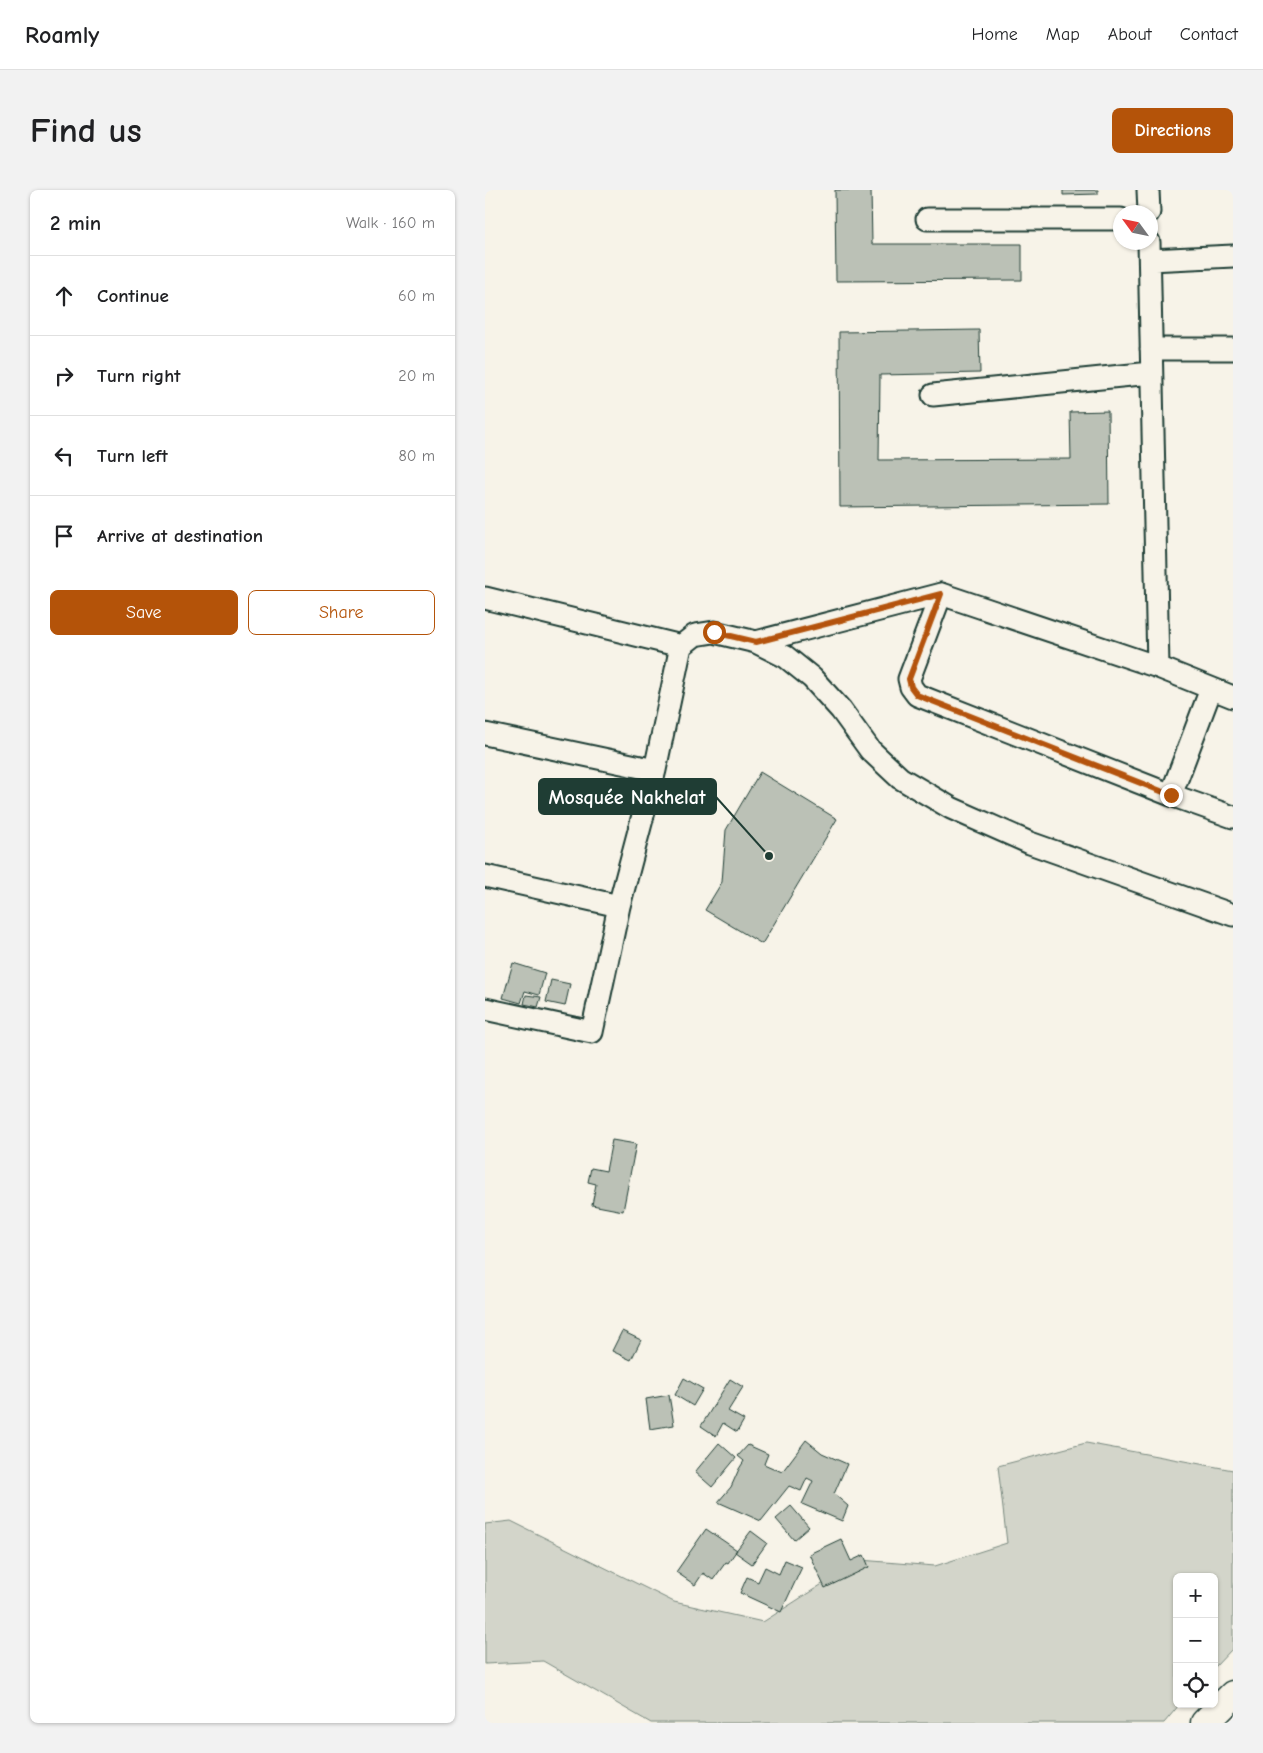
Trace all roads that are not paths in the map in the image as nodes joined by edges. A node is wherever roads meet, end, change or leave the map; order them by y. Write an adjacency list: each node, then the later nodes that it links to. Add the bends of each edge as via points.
1 (1148, 190): 2 (street)
2 (1149, 205)
3 (927, 219): 4 (street)
4 (1113, 219)
5 (1149, 252): 6 (street); 7 (street)
6 (1233, 256)
7 (1151, 349): 8 (street); 9 (street)
8 (1233, 349)
9 (1151, 373): 10 (street); 15 (street)
10 (933, 395)
11 (941, 594): 13 (street); 15 (street); 20 (street, via 909,679 917,695)
12 (485, 598): 14 (street)
13 (756, 642): 14 (street, via 714,632 695,635); 24 (street, via 786,657 812,678 841,710 870,750 900,778 951,808 1030,843)
14 (681, 646): 19 (street)
15 (1158, 667): 16 (street)
16 (1211, 689): 17 (street); 20 (street)
17 (1233, 697)
18 (485, 734): 19 (street)
19 (655, 770): 23 (street)
20 (1171, 795): 21 (street)
21 (1233, 817)
22 (485, 876): 23 (street)
23 (619, 906): 25 (street, via 592,1032)
24 (1233, 915)
25 (485, 1009)
26 (1233, 1695): 27 (highway)
27 (1205, 1723)

